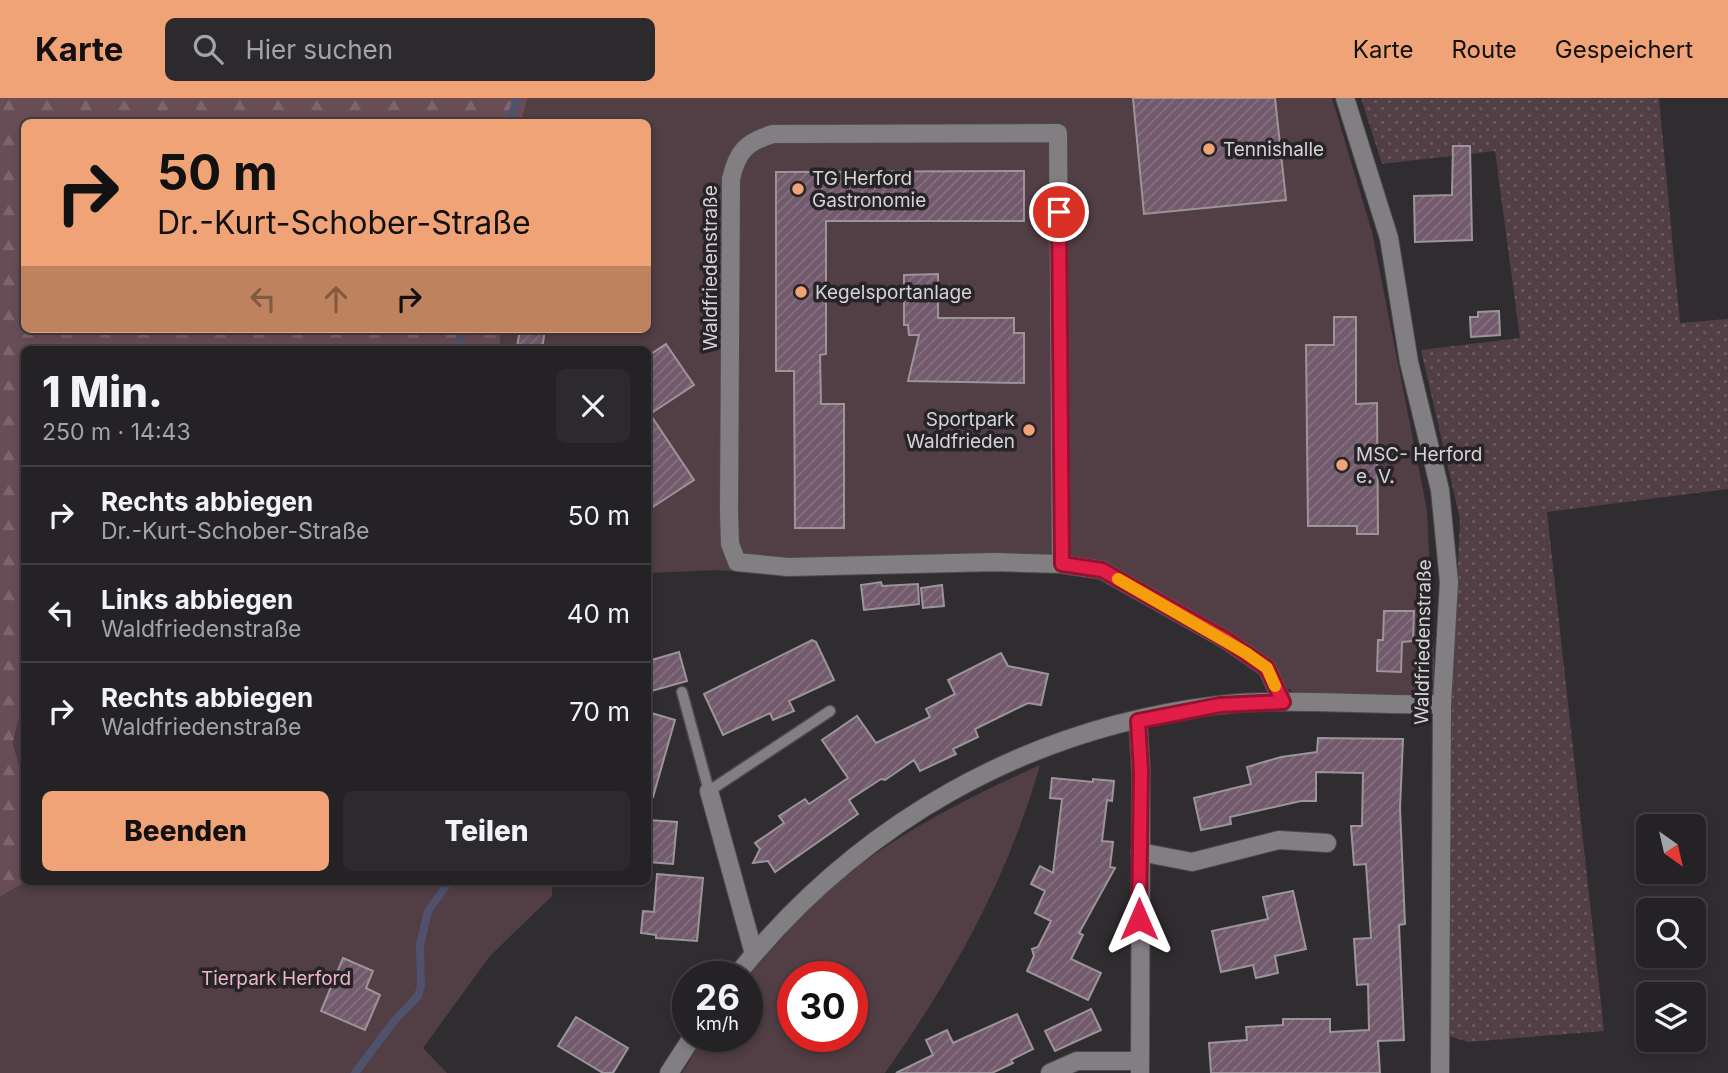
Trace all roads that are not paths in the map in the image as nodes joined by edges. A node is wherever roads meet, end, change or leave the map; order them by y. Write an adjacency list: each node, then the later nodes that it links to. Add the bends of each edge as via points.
1 (1345, 98): 5 (street, Waldfriedenstraße, via 1389,238 1409,362 1440,490 1448,582)
2 (1062, 564): 2 (street, Waldfriedenstraße, via 788,567 737,562 730,544 729,511 731,179 740,150 754,139 773,134 1058,133); 4 (street, Waldfriedenstraße, via 1102,570 1225,639 1267,668)
3 (682, 692): 8 (lane)
4 (1283, 702): 5 (street); 7 (street, via 1220,705)
5 (1442, 704): 17 (street, Waldfriedenstraße)
6 (830, 711): 8 (lane)
7 (1138, 721): 10 (street); 11 (street, via 1080,736 993,769 914,812 830,875)
8 (709, 791): 11 (street)
9 (1326, 843): 10 (street, via 1279,840 1192,862)
10 (1140, 852): 14 (street)
11 (754, 954): 12 (street)
12 (748, 961)
13 (683, 1052): 15 (street)
14 (1140, 1067): 16 (street, via 1077,1061)
15 (669, 1073)
16 (1050, 1073)
17 (1440, 1073)

